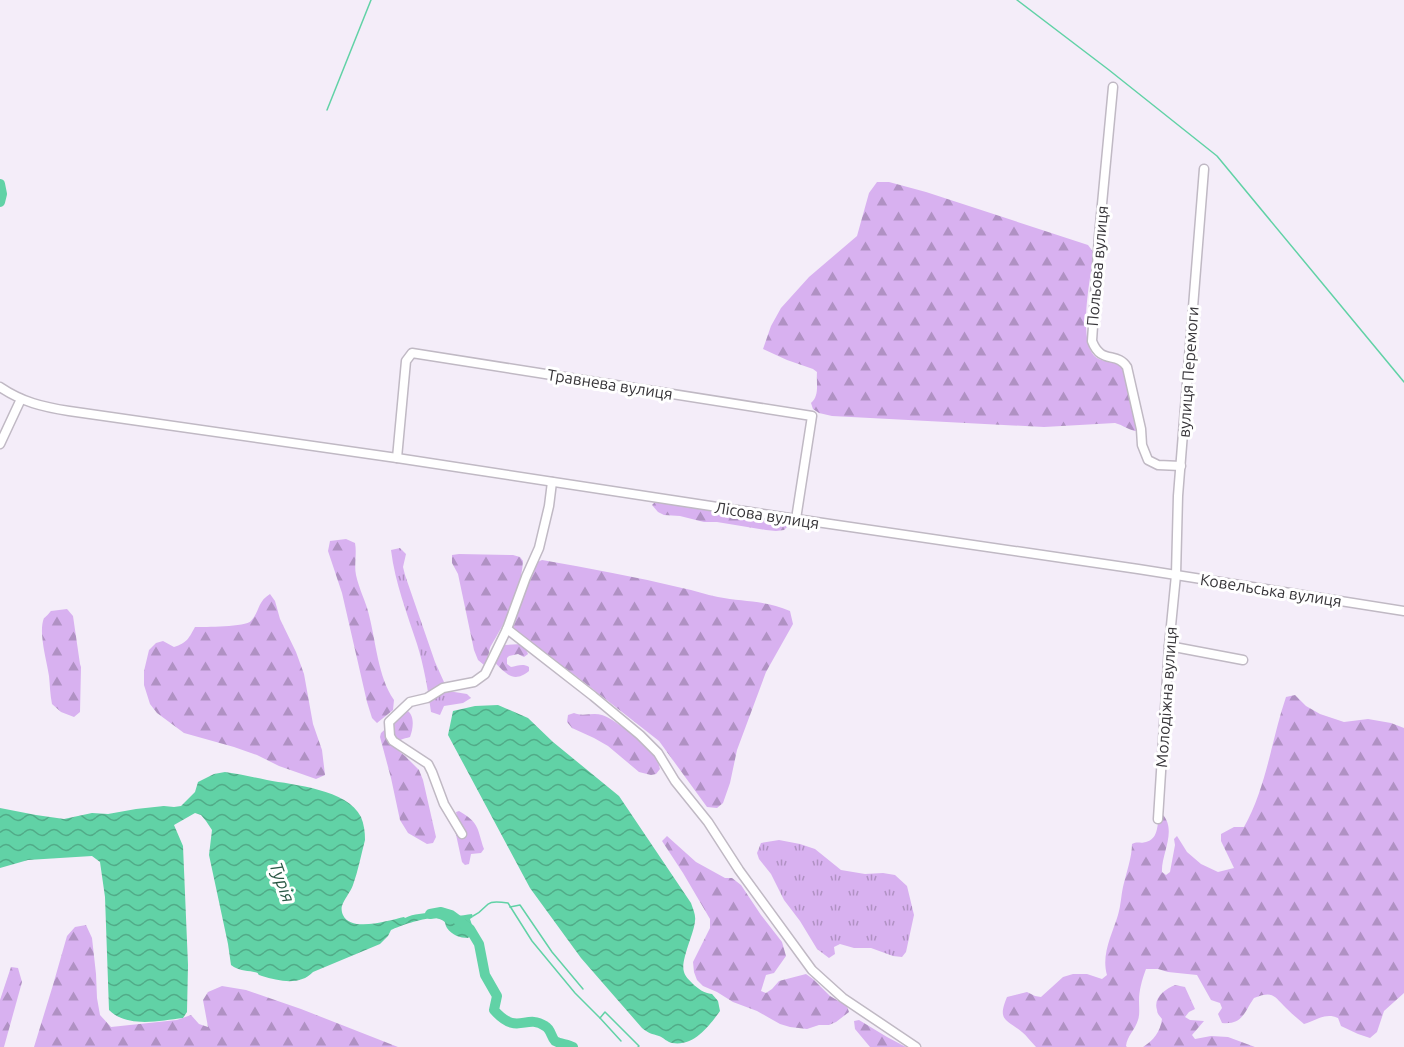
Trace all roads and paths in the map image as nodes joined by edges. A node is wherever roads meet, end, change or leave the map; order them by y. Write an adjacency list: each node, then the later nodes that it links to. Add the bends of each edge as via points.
1 (1113, 87): 7 (street, Польова вулиця, via 1092,341 1102,356 1121,360 1127,367 1148,460 1158,465)
2 (1204, 169): 7 (street, вулиця Перемоги)
3 (0, 387): 4 (street, Лісова вулиця)
4 (21, 399): 5 (street); 6 (street, Лісова вулиця, via 69,411)
5 (0, 444)
6 (397, 458): 8 (street, Лісова вулиця); 9 (street, Травнева вулиця, via 406,361 412,353 812,416)
7 (1181, 466): 11 (street, вулиця Перемоги)
8 (552, 482): 9 (street, Лісова вулиця); 13 (street, via 538,548)
9 (796, 519): 10 (street, Лісова вулиця)
10 (1138, 569): 11 (street, Ковельська вулиця)
11 (1176, 575): 12 (street, Ковельська вулиця); 14 (street, Молодіжна вулиця)
12 (1404, 611)
13 (507, 629): 17 (street, via 479,679 410,702 389,722 393,741 428,764 444,804); 18 (street, via 658,753 812,970 843,998)
14 (1169, 646): 15 (street); 16 (street, Молодіжна вулиця)
15 (1244, 660)
16 (1158, 819)
17 (462, 834)
18 (915, 1047)

